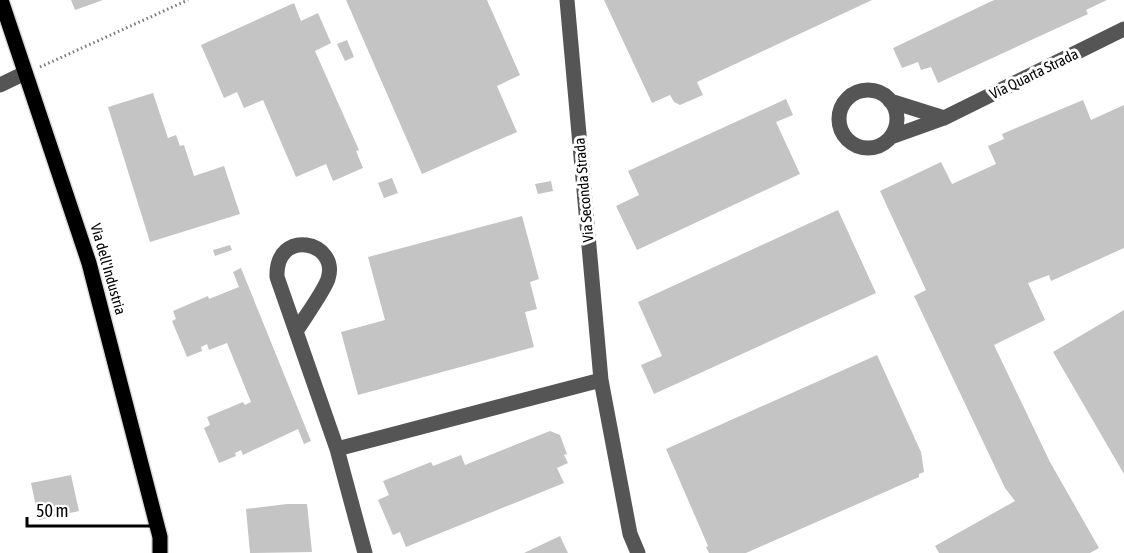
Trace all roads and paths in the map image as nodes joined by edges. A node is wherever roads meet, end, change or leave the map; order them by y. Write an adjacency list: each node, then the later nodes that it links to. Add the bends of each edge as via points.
1 (1, 0): 5 (main road, Via dell'Industria)
2 (188, 0): 5 (path)
3 (567, 0): 11 (street, Via Seconda Strada)
4 (1124, 29): 8 (street, Via Quarta Strada)
5 (25, 73): 6 (street); 13 (main road, Via dell'Industria, via 89,263 160,537)
6 (0, 85)
7 (890, 100): 8 (street, Via Quarta Strada); 9 (street, via 897,119); 9 (street, Via Quarta Strada, via 873,91 863,91 846,100 839,118 844,135 858,147 876,147)
8 (944, 118): 9 (street, Via Quarta Strada)
9 (891, 137)
10 (297, 330): 10 (street, via 325,286 330,270 324,254 310,245 292,246 279,259 277,268); 12 (street)
11 (601, 380): 12 (street); 15 (street, Via Seconda Strada, via 630,534)
12 (337, 449): 14 (street)
13 (160, 553)
14 (365, 553)
15 (638, 553)

